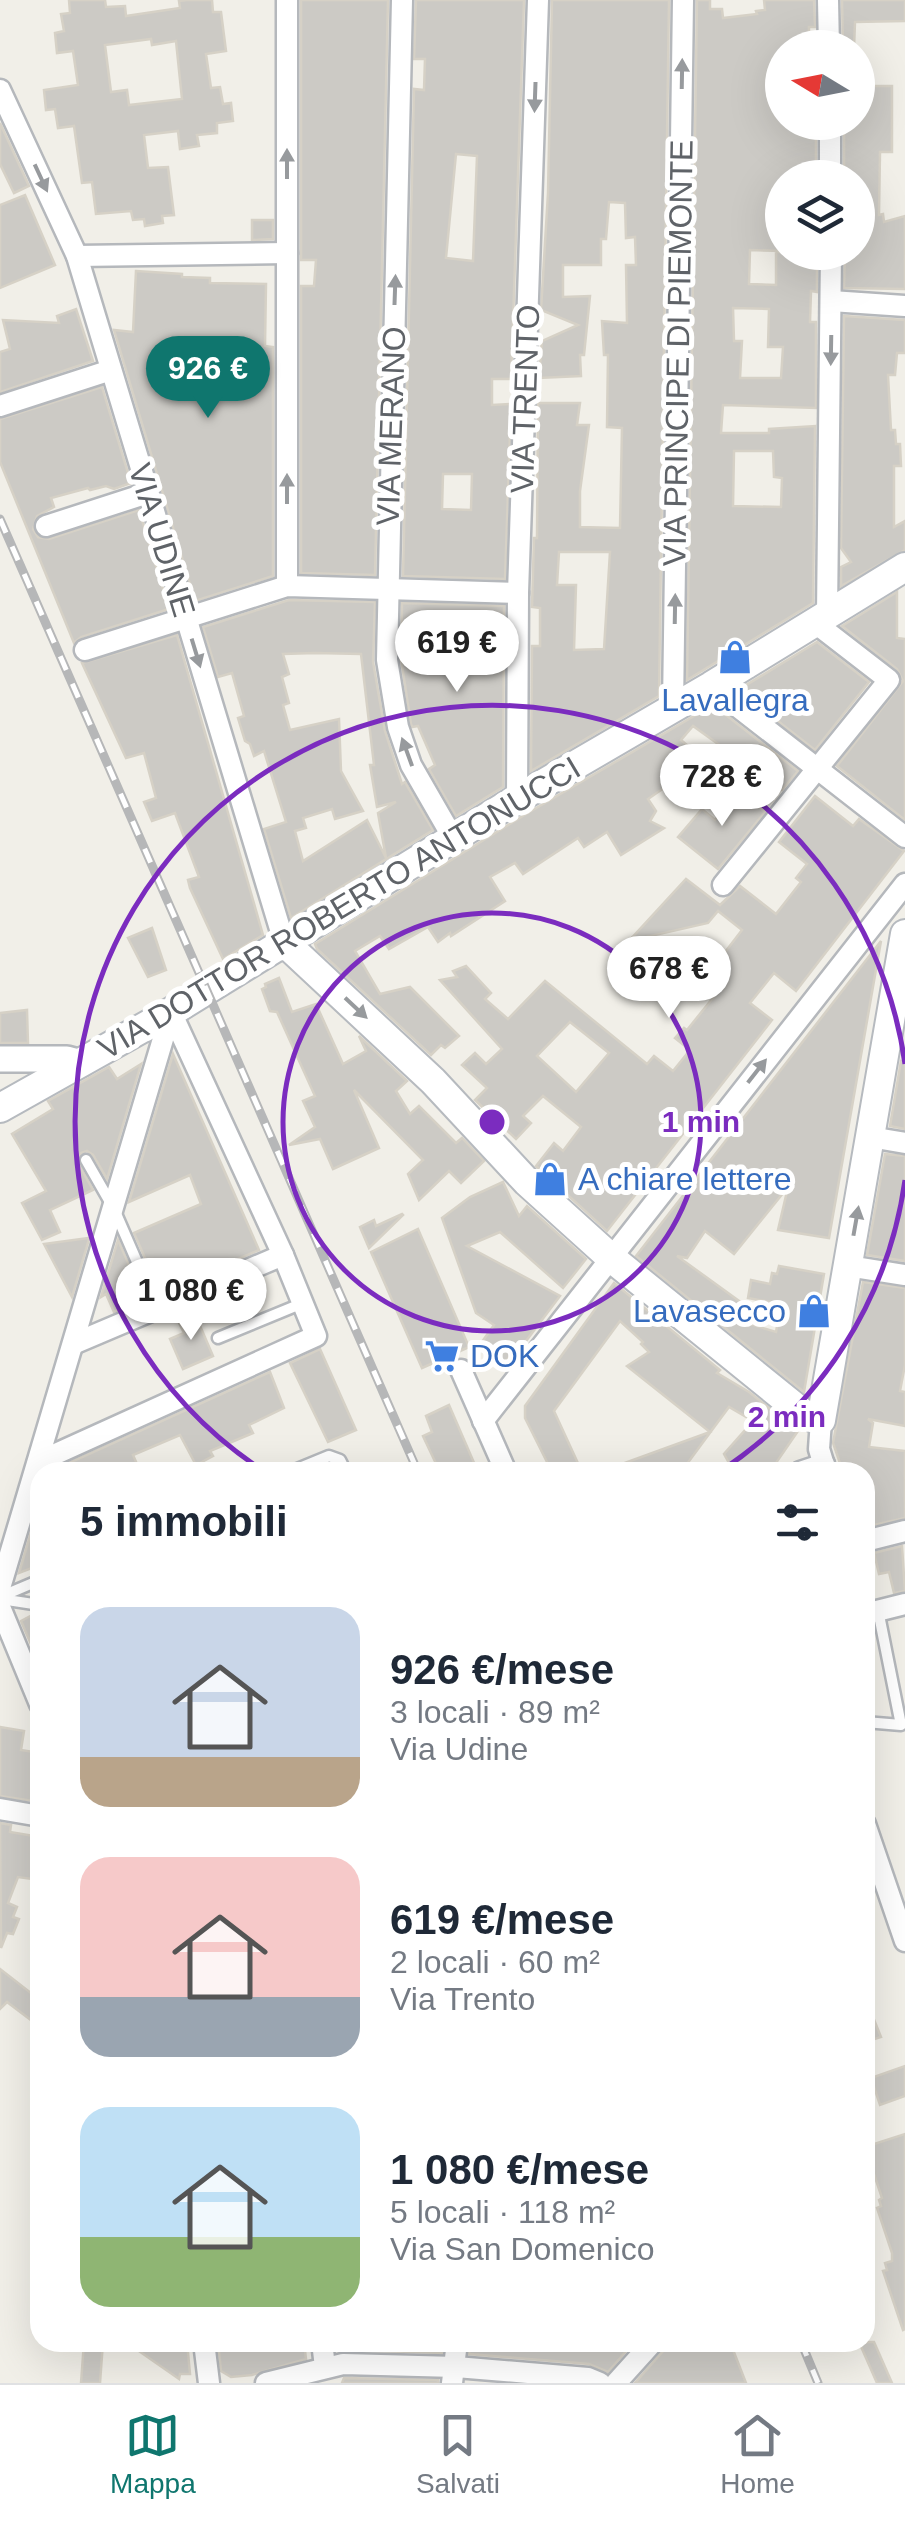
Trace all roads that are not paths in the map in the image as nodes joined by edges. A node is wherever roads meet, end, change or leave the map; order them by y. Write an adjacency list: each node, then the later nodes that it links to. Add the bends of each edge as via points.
1 (287, 0): 8 (street, one-way to 1)
2 (402, 0): 19 (street, VIA MERANO, one-way to 2)
3 (538, 0): 20 (street, VIA TRENTO, one-way to 20)
4 (683, 0): 25 (street, VIA PRINCIPE DI PIEMONTE, one-way to 4)
5 (828, 0): 6 (street)
6 (829, 30)
7 (0, 90): 9 (street, VIA UDINE, one-way to 9)
8 (286, 254): 9 (street); 18 (street, one-way to 8)
9 (77, 256): 13 (street, VIA UDINE)
10 (831, 270): 11 (street)
11 (831, 301): 12 (street); 22 (street, one-way to 22)
12 (905, 306)
13 (111, 370): 14 (street); 15 (street, VIA UDINE)
14 (0, 406)
15 (148, 493): 16 (street); 21 (street, VIA UDINE)
16 (46, 526)
17 (905, 567): 22 (main road, VIA DOTTOR ROBERTO ANTONUCCI)
18 (287, 586): 19 (street); 21 (street)
19 (387, 589): 20 (street); 29 (street, VIA MERANO, one-way to 19, via 411,765 398,727 387,660)
20 (518, 593): 27 (street, VIA TRENTO)
21 (186, 618): 23 (street); 33 (street, VIA UDINE, one-way to 33)
22 (821, 618): 24 (main road, VIA DOTTOR ROBERTO ANTONUCCI); 26 (street, via 889,680)
23 (85, 650)
24 (711, 686): 25 (main road, VIA DOTTOR ROBERTO ANTONUCCI); 26 (street)
25 (673, 707): 27 (main road, VIA DOTTOR ROBERTO ANTONUCCI)
26 (817, 769): 28 (street); 31 (street)
27 (517, 798): 29 (main road, VIA DOTTOR ROBERTO ANTONUCCI)
28 (905, 837)
29 (453, 838): 33 (main road, VIA DOTTOR ROBERTO ANTONUCCI)
30 (905, 884): 43 (street, one-way to 30)
31 (723, 885)
32 (905, 934): 38 (main road)
33 (284, 942): 34 (main road, VIA DOTTOR ROBERTO ANTONUCCI); 43 (main road, one-way to 43)
34 (172, 1012): 36 (main road, VIA DOTTOR ROBERTO ANTONUCCI); 41 (street); 42 (street)
35 (0, 1059): 36 (street)
36 (82, 1064): 37 (main road, VIA DOTTOR ROBERTO ANTONUCCI)
37 (0, 1108)
38 (870, 1136): 39 (street); 44 (main road, one-way to 38)
39 (905, 1142)
40 (86, 1160): 41 (lane)
41 (114, 1209): 47 (lane); 49 (street)
42 (283, 1254): 46 (street); 47 (street)
43 (610, 1257): 51 (street); 52 (main road, via 806,1415)
44 (848, 1266): 45 (street); 52 (main road)
45 (905, 1276)
46 (303, 1303): 48 (lane); 53 (street, via 316,1336)
47 (158, 1308): 49 (street)
48 (218, 1338)
49 (73, 1344): 53 (street)
50 (461, 1370): 51 (street)
51 (483, 1420): 56 (street)
52 (821, 1420): 57 (street)
53 (38, 1462)
54 (314, 1462): 55 (lane, via 329,1456)
55 (341, 1462)
56 (502, 1462)
57 (823, 1462)
58 (30, 1489): 62 (street)
59 (905, 1531): 60 (street)
60 (875, 1538)
61 (30, 1584): 63 (lane)
62 (0, 1588)
63 (0, 1598): 64 (lane)
64 (30, 1604)
65 (905, 1604): 67 (street)
66 (0, 1607): 69 (street)
67 (875, 1607)
68 (875, 1631): 70 (lane, via 900,1725)
69 (30, 1680)
70 (875, 1723)
71 (0, 1809): 72 (street)
72 (30, 1814)
73 (875, 1847): 74 (street)
74 (899, 1903): 75 (street)
75 (905, 1941)
76 (205, 2352): 80 (street)
77 (644, 2352): 83 (street)
78 (335, 2371): 79 (street); 81 (street)
79 (454, 2375): 82 (street)
80 (209, 2383)
81 (266, 2383)
82 (600, 2383)
83 (616, 2383)

